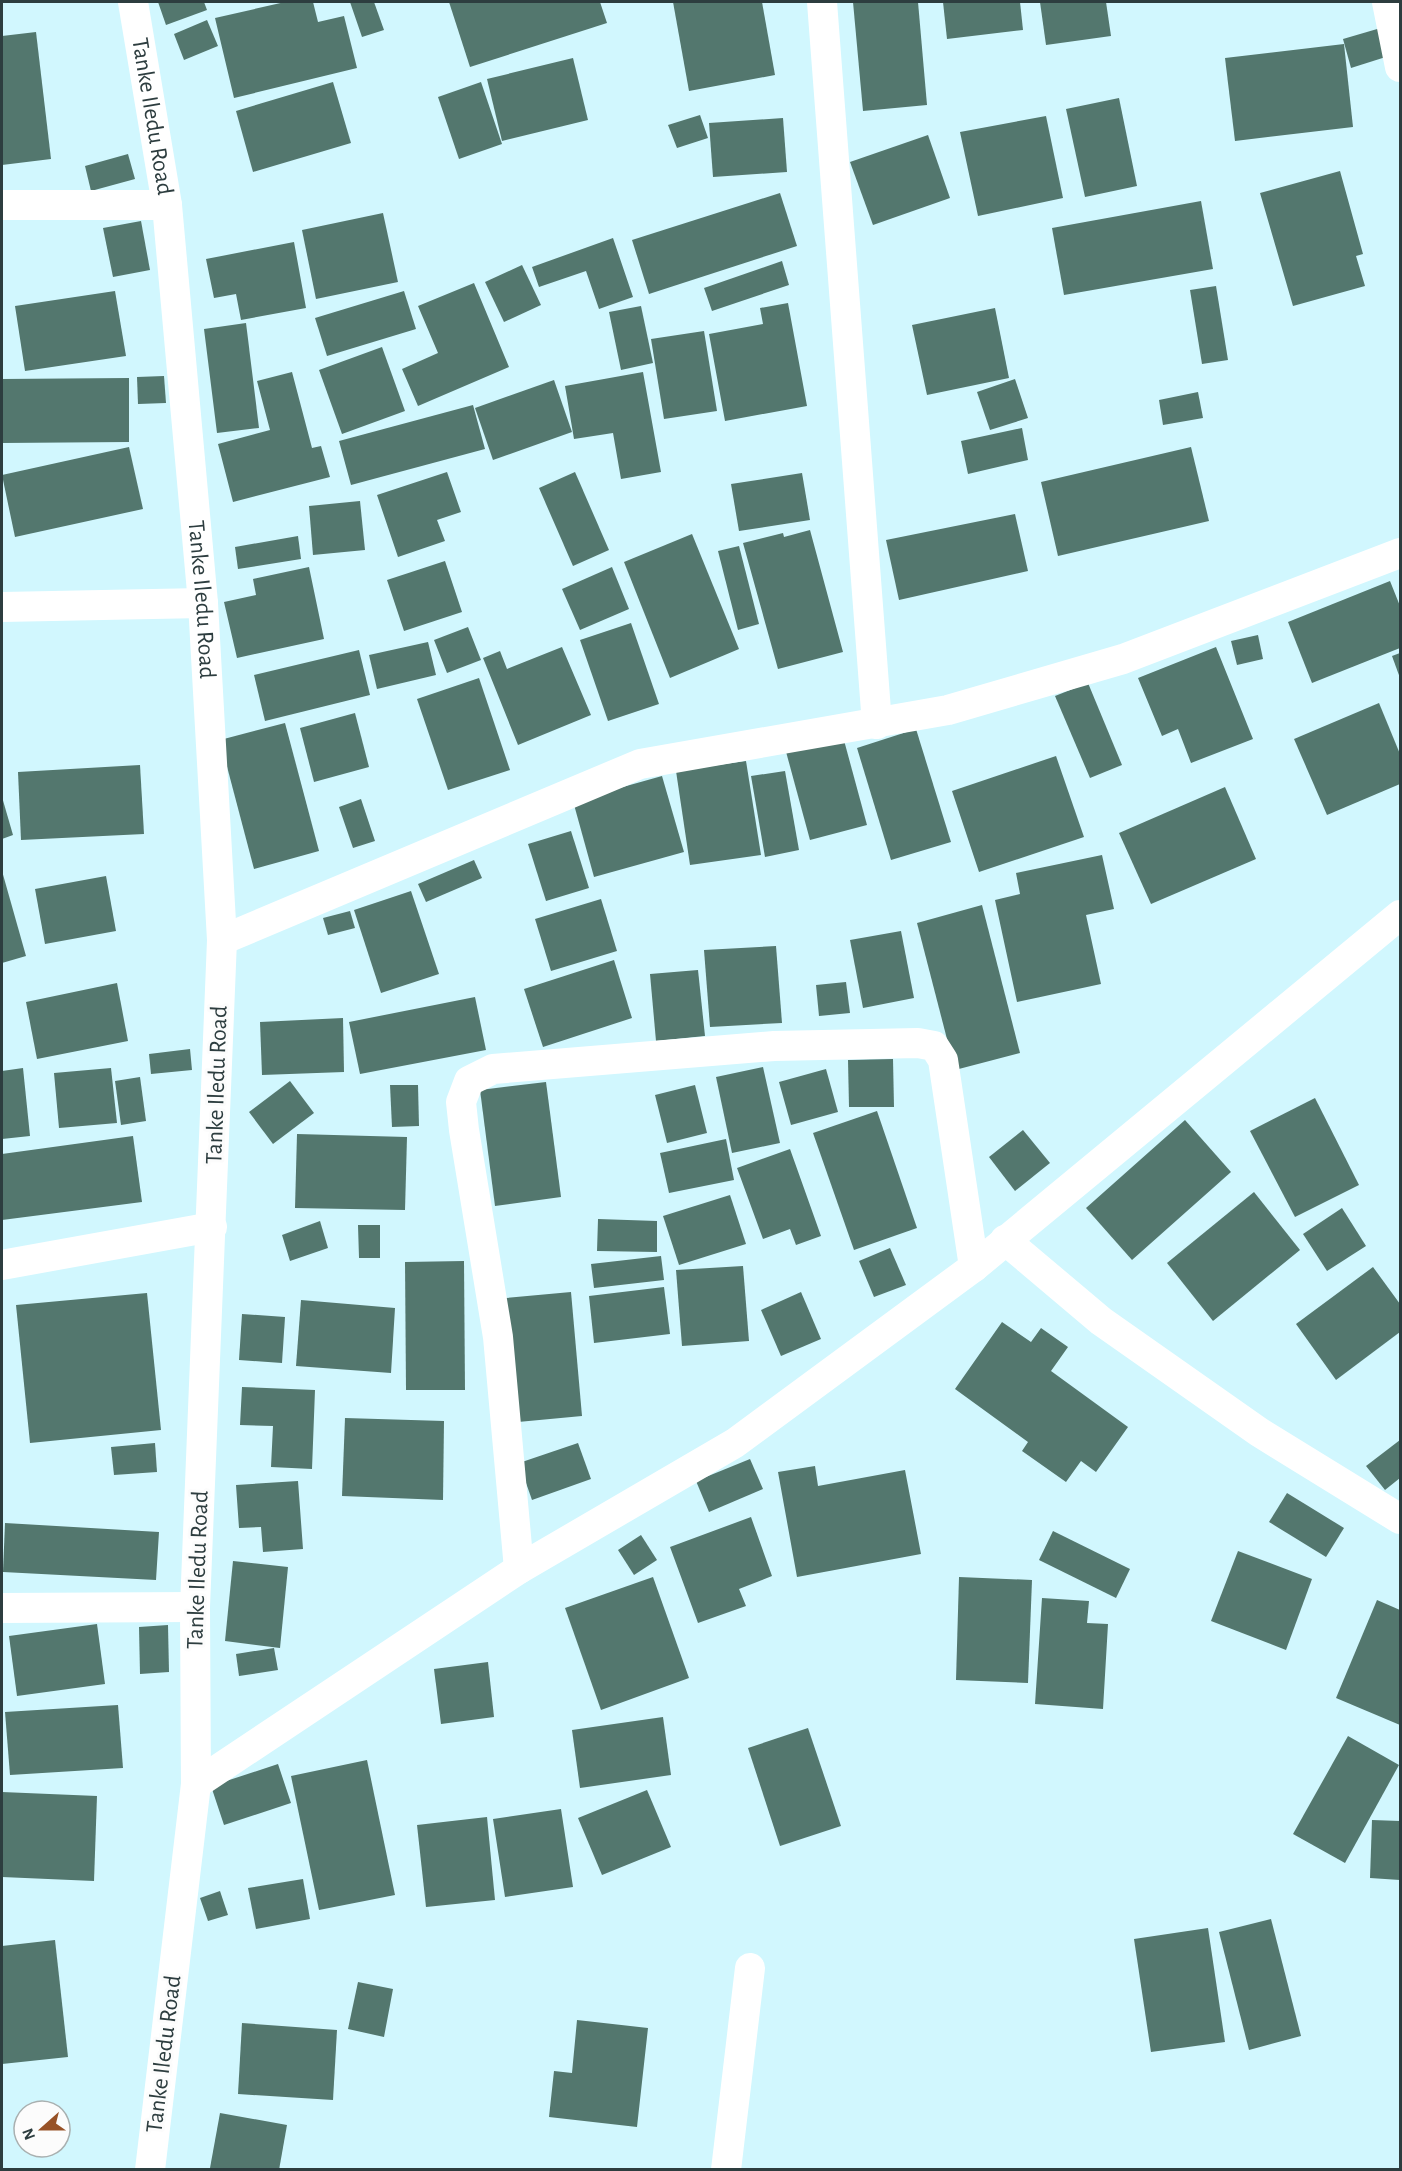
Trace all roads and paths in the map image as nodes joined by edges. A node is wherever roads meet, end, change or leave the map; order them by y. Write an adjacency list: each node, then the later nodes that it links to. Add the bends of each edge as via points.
1 (133, 2): 6 (street, Tanke Iledu Road)
2 (822, 2): 10 (street)
3 (1388, 2): 4 (street)
4 (1401, 67)
5 (2, 205): 6 (street)
6 (167, 205): 8 (street, Tanke Iledu Road)
7 (1401, 554): 10 (street, via 1123,659 948,710)
8 (202, 603): 9 (street); 12 (street, Tanke Iledu Road)
9 (2, 607)
10 (877, 724): 12 (street, via 640,764)
11 (1401, 915): 14 (street)
12 (222, 940): 13 (street, Tanke Iledu Road)
13 (212, 1227): 15 (street); 19 (street, Tanke Iledu Road)
14 (1005, 1240): 16 (street); 17 (street, via 1101,1321 1259,1432)
15 (2, 1265)
16 (974, 1267): 18 (street, via 735,1443); 18 (street, via 943,1060 934,1046 774,1046 493,1069 469,1081 461,1102 498,1337)
17 (1398, 1514)
18 (519, 1569): 21 (street)
19 (195, 1607): 20 (street); 21 (street, Tanke Iledu Road)
20 (2, 1608)
21 (196, 1784): 23 (street, Tanke Iledu Road)
22 (750, 1968): 24 (street)
23 (150, 2169)
24 (726, 2169)

